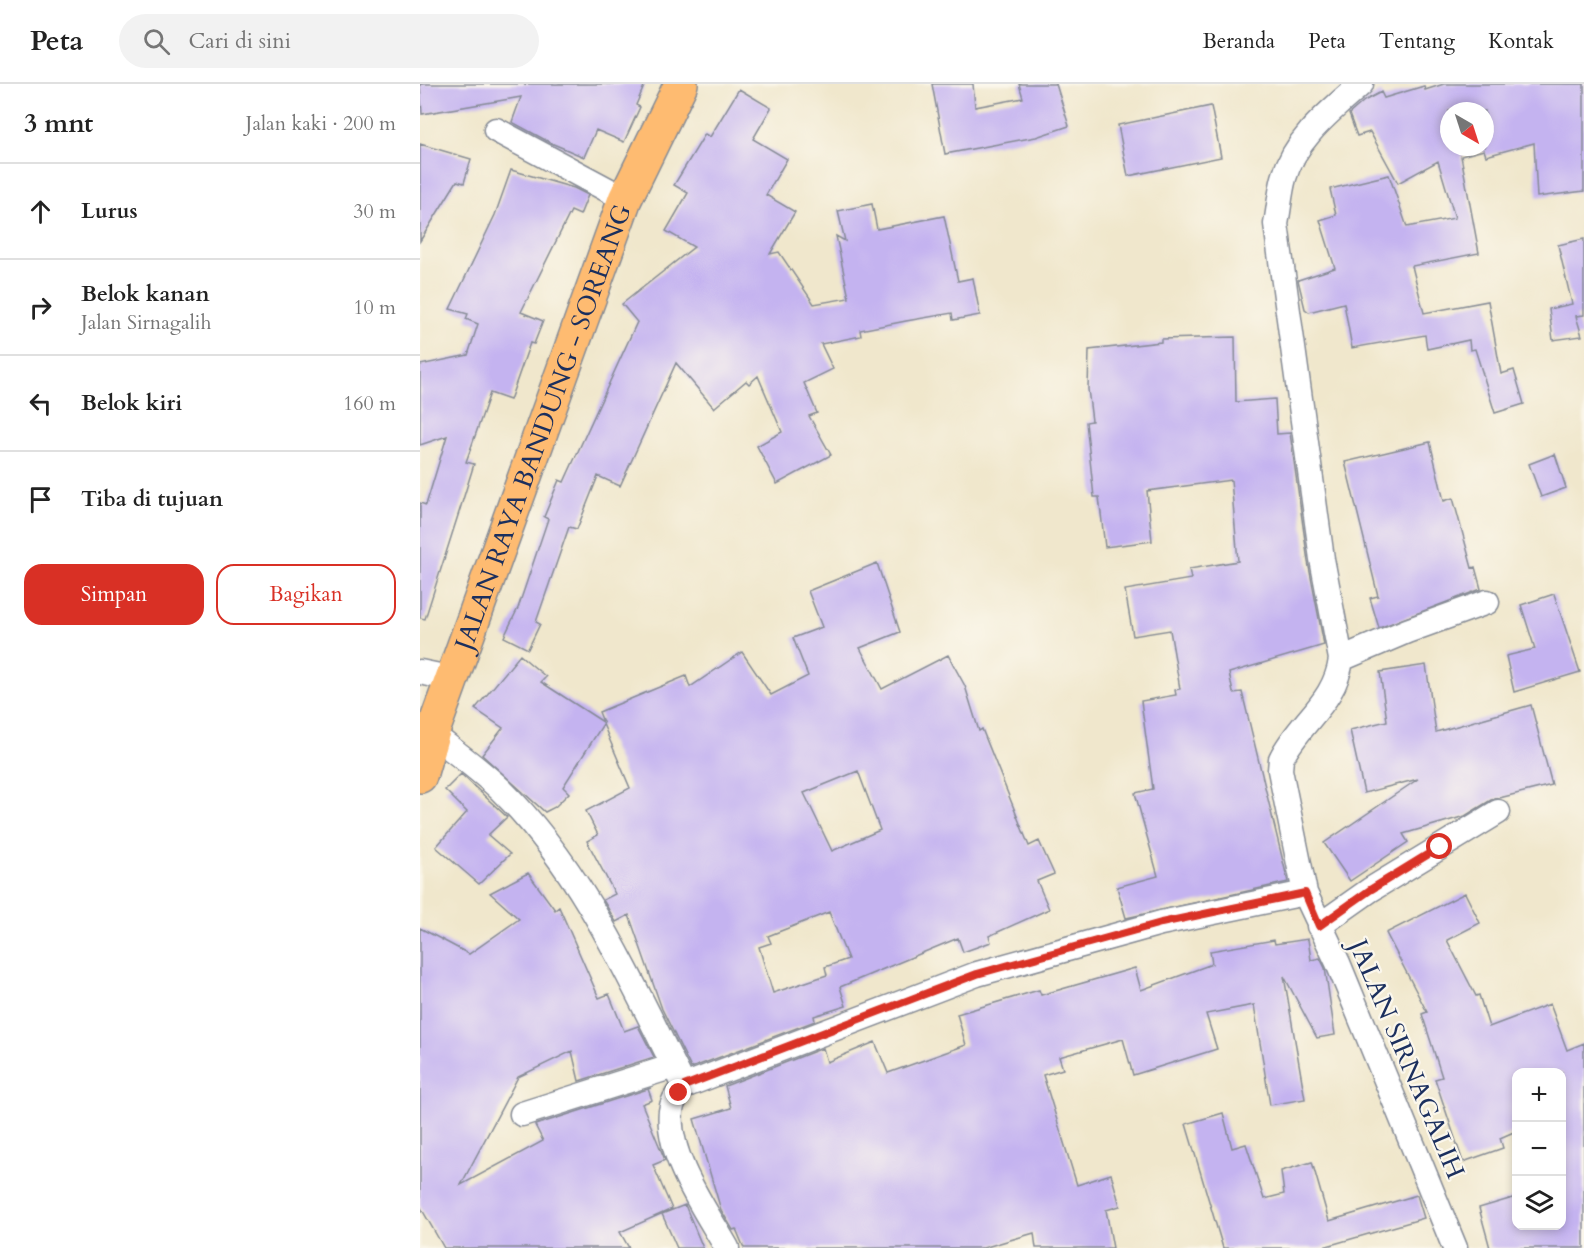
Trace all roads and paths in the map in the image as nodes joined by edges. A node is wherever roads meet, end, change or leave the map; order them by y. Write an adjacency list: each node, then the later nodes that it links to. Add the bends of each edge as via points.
1 (681, 84): 4 (main road, JALAN RAYA BANDUNG - SOREANG)
2 (1361, 84): 6 (street, via 1301,143 1284,177 1276,224 1322,559)
3 (496, 130): 4 (street)
4 (625, 199): 8 (main road, JALAN RAYA BANDUNG - SOREANG)
5 (1487, 602): 6 (street)
6 (1341, 659): 12 (street, JALAN SIRNAGALIH, via 1327,700 1281,759)
7 (420, 672): 8 (street)
8 (454, 679): 9 (main road, JALAN RAYA BANDUNG - SOREANG)
9 (432, 734): 10 (main road, JALAN RAYA BANDUNG - SOREANG); 14 (street, via 499,788 569,873 611,940)
10 (420, 776)
11 (1498, 812): 13 (street)
12 (1305, 893): 13 (street, JALAN SIRNAGALIH); 14 (street, via 1161,923 977,974)
13 (1319, 926): 17 (street, JALAN SIRNAGALIH, via 1338,963)
14 (679, 1076): 15 (street); 16 (street, via 671,1111 675,1148)
15 (522, 1114)
16 (728, 1248)
17 (1455, 1248)

